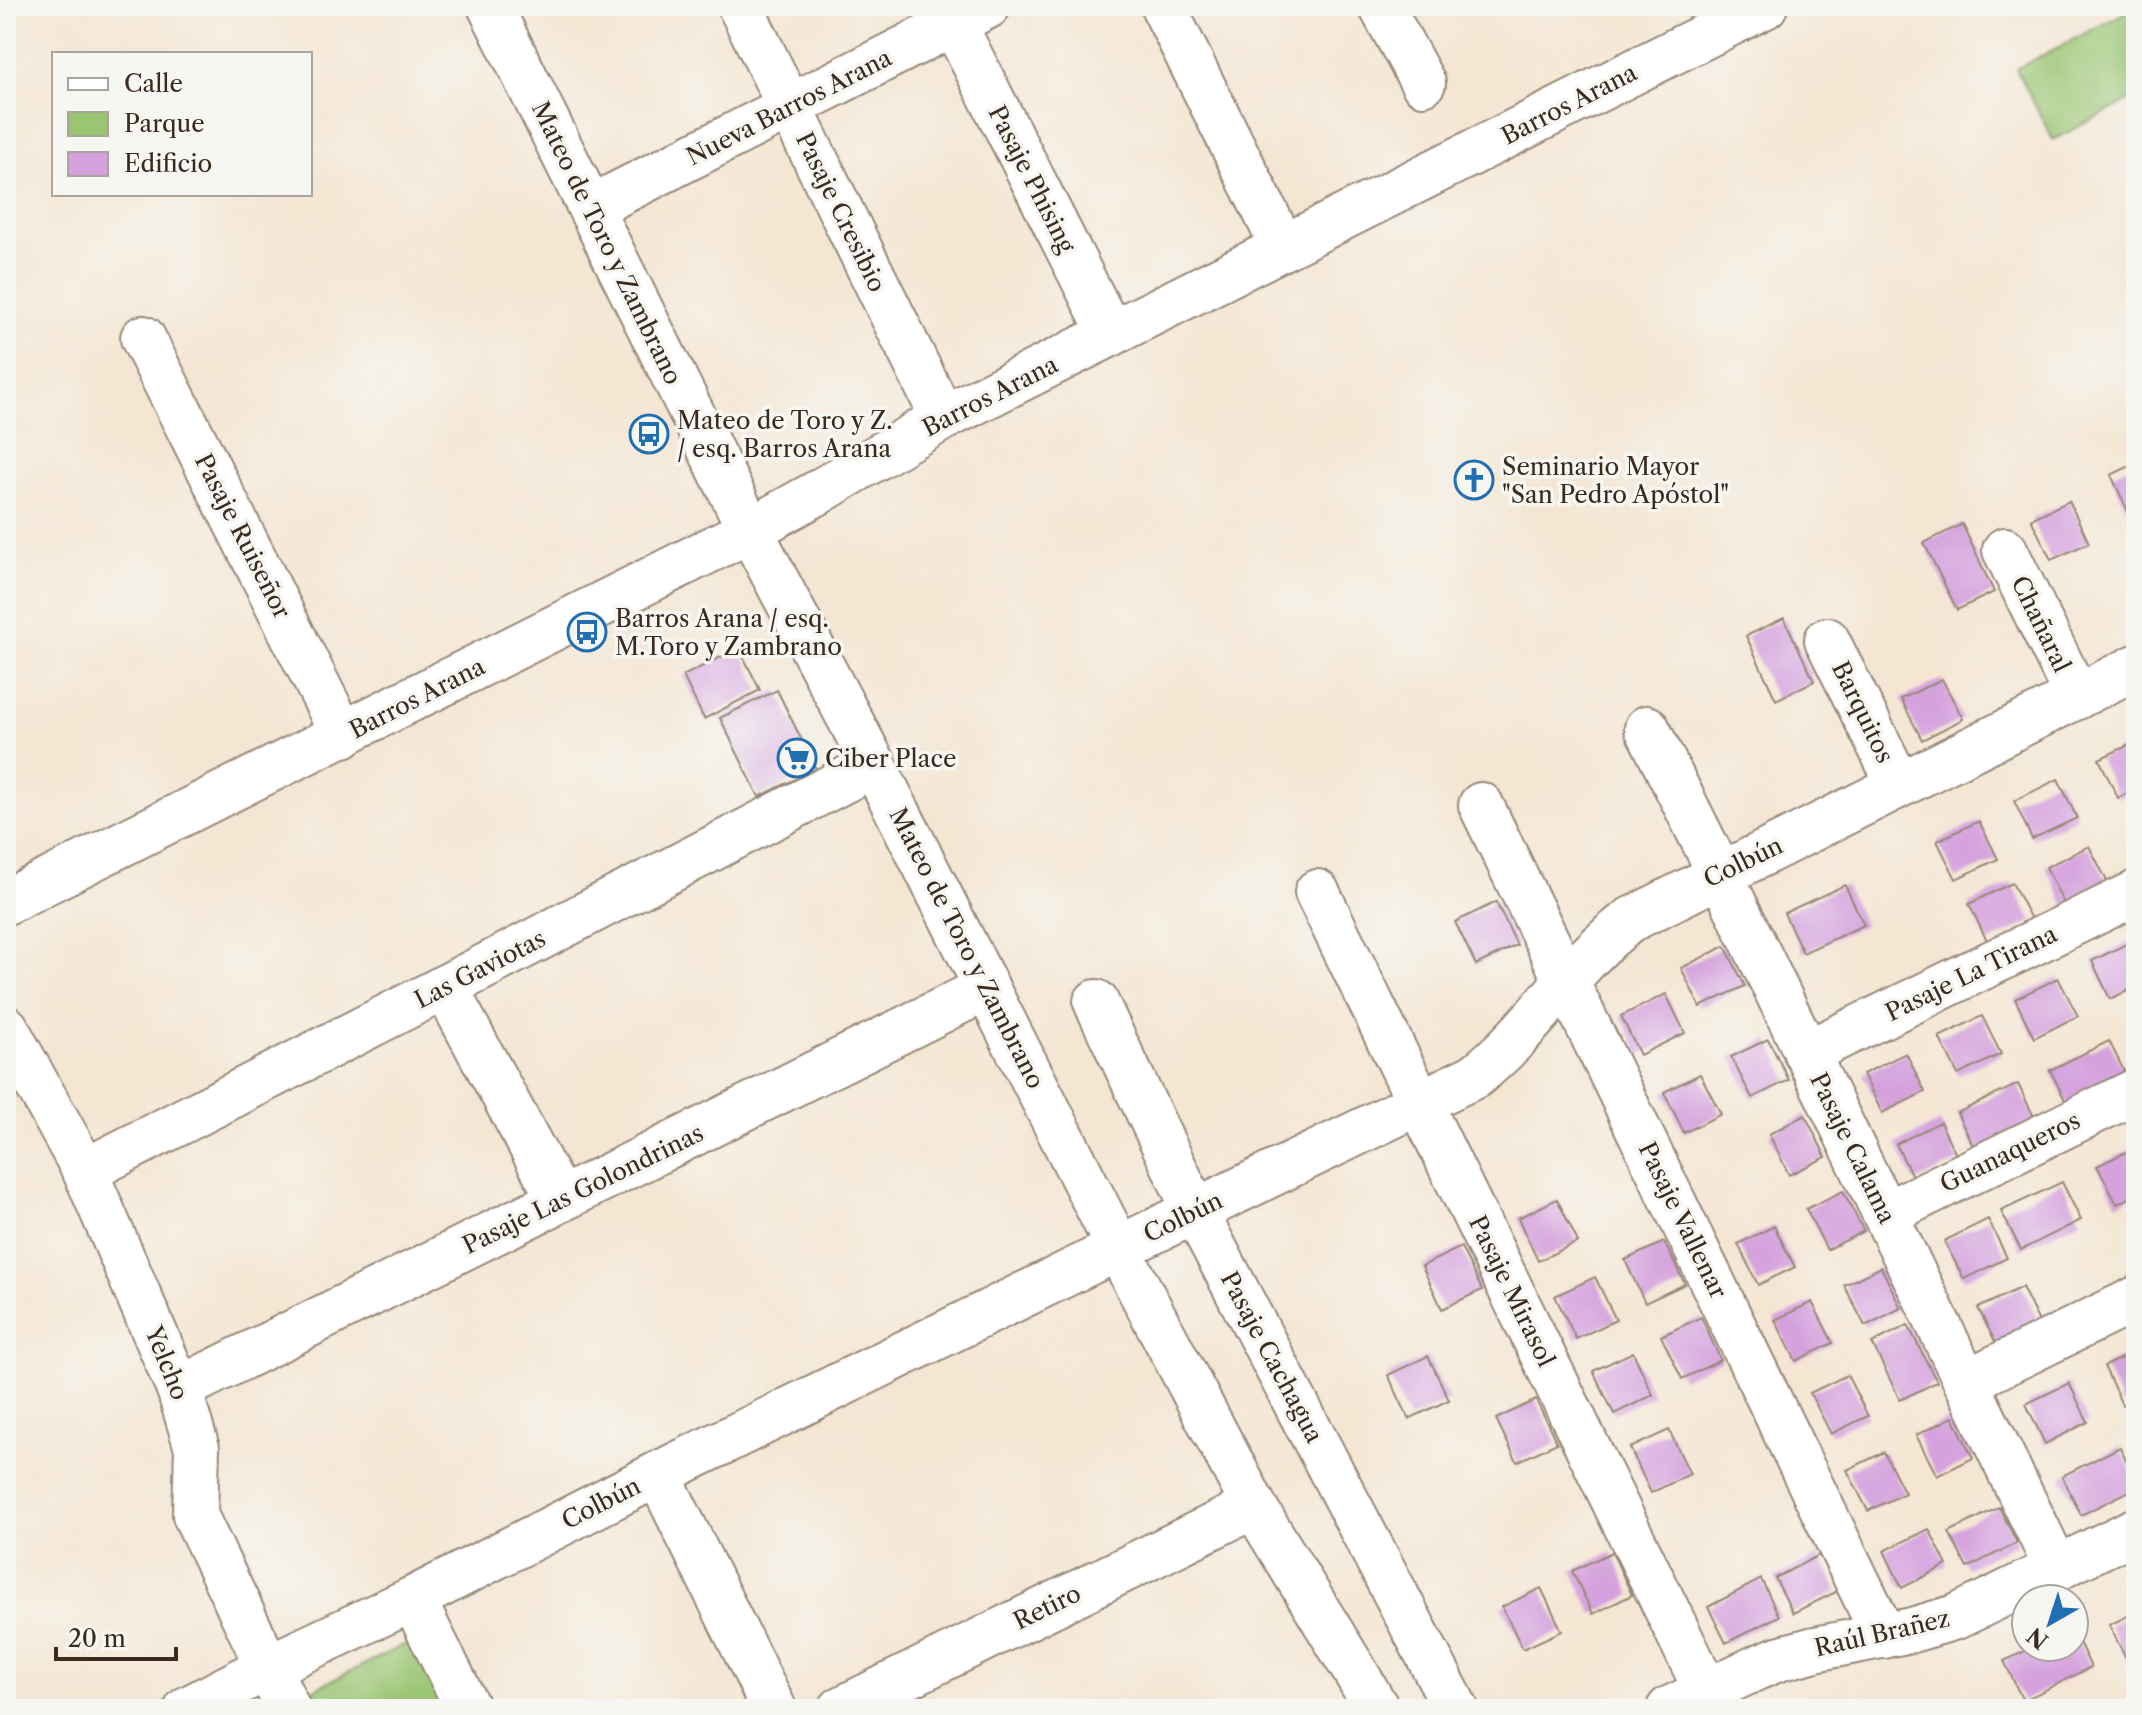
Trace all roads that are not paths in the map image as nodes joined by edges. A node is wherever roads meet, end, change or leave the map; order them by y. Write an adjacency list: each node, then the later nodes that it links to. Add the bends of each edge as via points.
1 (490, 6): 9 (street, Mateo de Toro y Zambrano)
2 (740, 6): 8 (street, Pasaje Cresibio)
3 (1163, 6): 10 (street)
4 (1381, 6): 7 (street)
5 (1765, 6): 10 (street, Barros Arana)
6 (971, 15): 8 (street, Nueva Barros Arana); 11 (street, Pasaje Phising)
7 (1423, 83)
8 (789, 106): 9 (street, Nueva Barros Arana); 13 (street, Pasaje Cresibio)
9 (590, 208): 14 (street, Mateo de Toro y Zambrano)
10 (1283, 247): 11 (street, Barros Arana)
11 (1111, 334): 13 (street, Barros Arana)
12 (143, 338): 20 (street, Pasaje Ruiseñor)
13 (943, 418): 14 (street, Barros Arana)
14 (750, 530): 20 (street, Barros Arana); 21 (street, Mateo de Toro y Zambrano)
15 (2005, 550): 18 (street, Chañaral)
16 (1827, 640): 22 (street, Barquitos)
17 (2136, 667): 18 (street, Colbún)
18 (2077, 697): 22 (street, Colbún)
19 (1647, 728): 24 (street, Pasaje Calama)
20 (343, 735): 27 (street, Barros Arana)
21 (874, 765): 29 (street, Las Gaviotas); 30 (street, Mateo de Toro y Zambrano)
22 (1899, 785): 24 (street, Colbún)
23 (1481, 805): 28 (street, Pasaje Vallenar)
24 (1720, 874): 28 (street, Colbún, via 1632,919); 33 (street, Pasaje Calama)
25 (1317, 892): 35 (street, Pasaje Mirasol)
26 (2136, 893): 33 (street, Pasaje La Tirana)
27 (6, 902)
28 (1567, 981): 35 (street, Colbún, via 1505,1052 1475,1076); 49 (street, Pasaje Vallenar)
29 (445, 987): 36 (street, Las Gaviotas); 37 (street)
30 (987, 988): 37 (street, Pasaje Las Golondrinas); 40 (street, Mateo de Toro y Zambrano)
31 (1096, 1002): 38 (street, Pasaje Cachagua)
32 (6, 1028): 36 (street, Yelcho)
33 (1806, 1053): 39 (street, Pasaje Calama)
34 (2136, 1091): 39 (street, Guanaqueros)
35 (1420, 1102): 38 (street, Colbún); 51 (street, Pasaje Mirasol)
36 (85, 1171): 43 (street, Yelcho)
37 (560, 1200): 43 (street, Pasaje Las Golondrinas)
38 (1195, 1211): 40 (street, Colbún); 58 (street, Pasaje Cachagua)
39 (1885, 1214): 42 (street, Pasaje Calama)
40 (1119, 1248): 44 (street, Colbún); 45 (street, Mateo de Toro y Zambrano)
41 (2136, 1299): 42 (street)
42 (1966, 1382): 47 (street, Pasaje Calama)
43 (179, 1389): 50 (street, Yelcho, via 197,1448 195,1515)
44 (658, 1474): 48 (street, Colbún); 55 (street)
45 (1254, 1506): 56 (street, Retiro); 57 (street, Mateo de Toro y Zambrano)
46 (2136, 1530): 47 (street, Raúl Brañez)
47 (2057, 1569): 49 (street, Raúl Brañez, via 1956,1617)
48 (413, 1599): 50 (street, Colbún); 54 (street)
49 (1884, 1636): 51 (street, Raúl Brañez, via 1797,1654)
50 (268, 1667): 52 (street, Colbún); 53 (street, Yelcho)
51 (1688, 1700)
52 (187, 1709)
53 (288, 1709)
54 (468, 1709)
55 (774, 1709)
56 (841, 1709)
57 (1377, 1709)
58 (1456, 1709)

